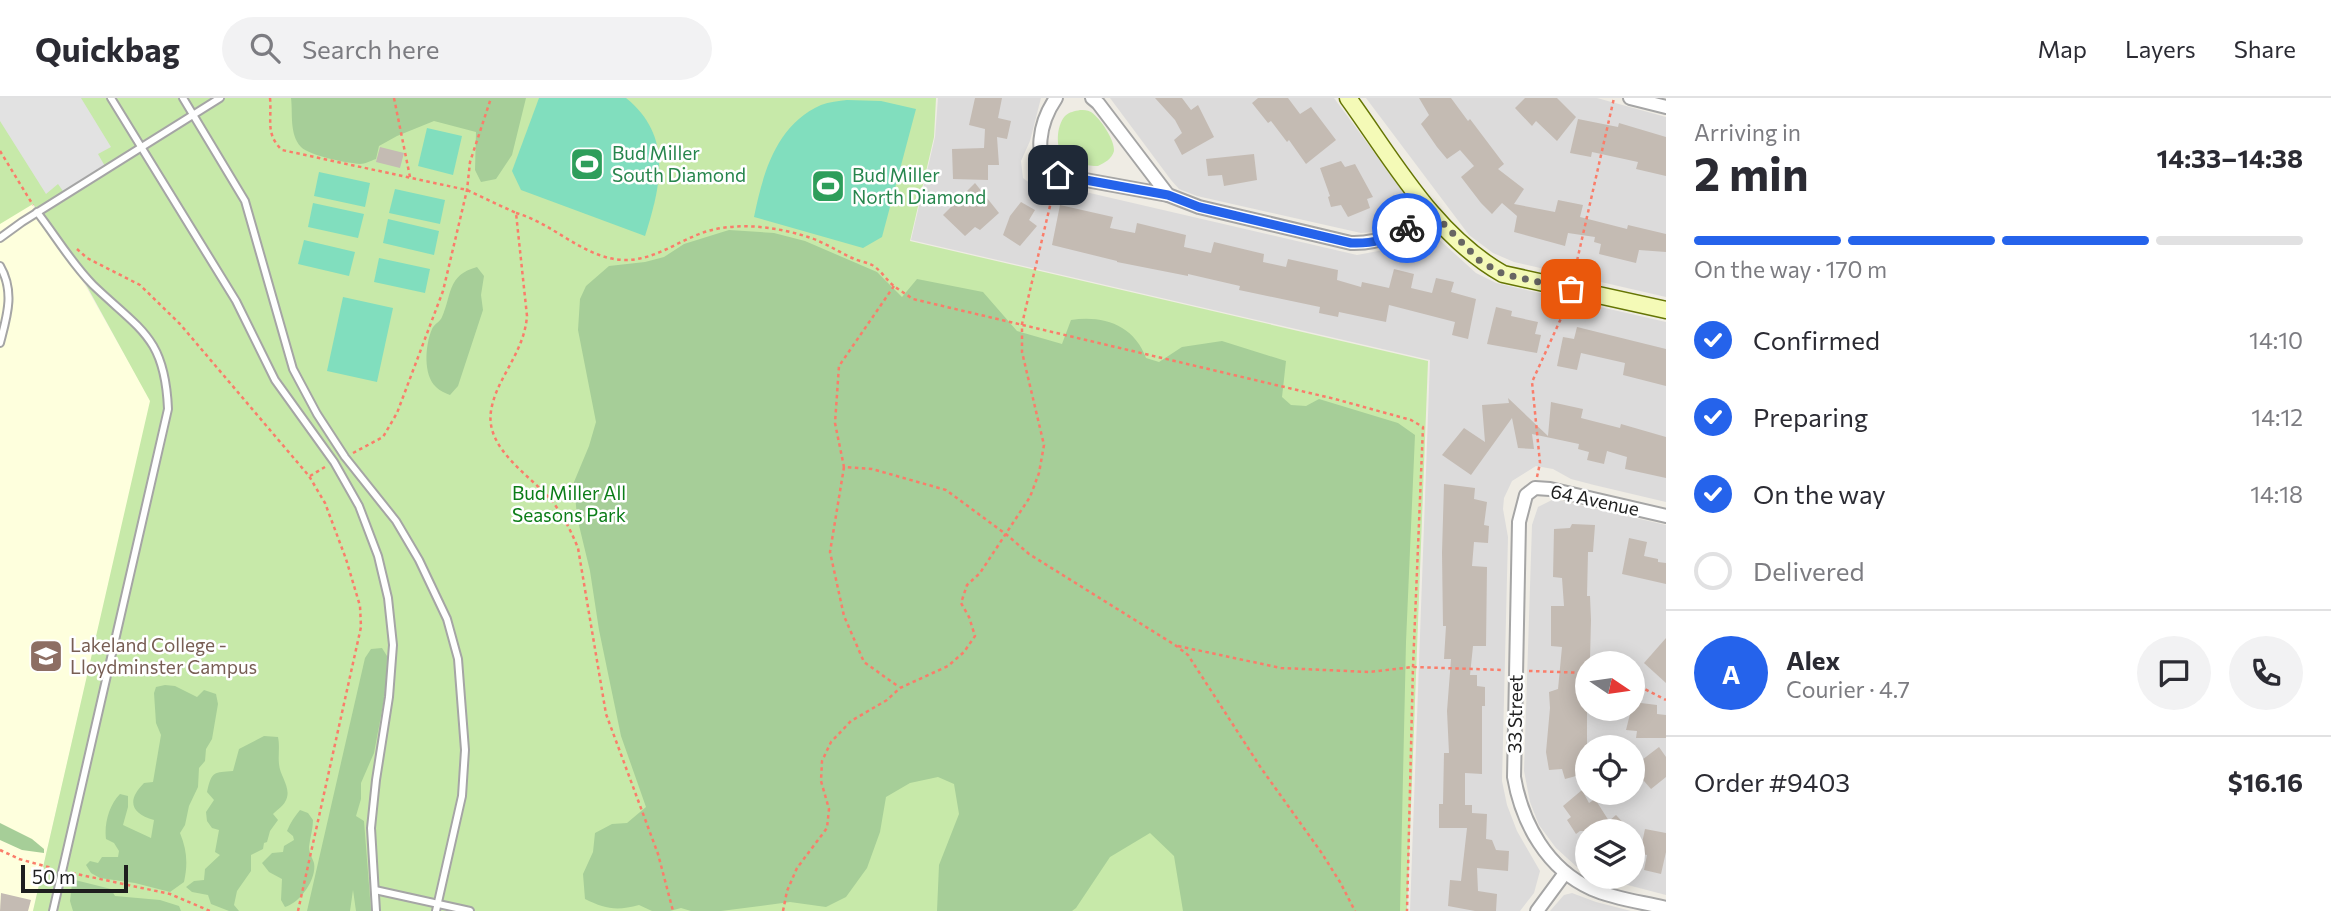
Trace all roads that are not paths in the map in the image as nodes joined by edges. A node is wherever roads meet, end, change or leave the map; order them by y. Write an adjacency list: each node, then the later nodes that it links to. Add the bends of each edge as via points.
1 (111, 98): 10 (lane)
2 (183, 98): 9 (lane)
3 (220, 98): 9 (lane)
4 (1056, 98): 11 (street, via 1046,114 1040,145 1041,161 1048,170)
5 (1092, 98): 11 (street)
6 (1348, 98): 12 (street)
7 (1630, 98): 8 (street)
8 (1666, 107)
9 (193, 115): 10 (lane); 22 (lane, via 245,201 293,369 345,457 396,521 447,619 458,659 465,750 462,796)
10 (142, 147): 13 (lane); 21 (lane, via 236,301 275,380 334,462 359,506 377,556 388,597 393,645 371,828)
11 (1168, 195): 12 (street, via 1199,207 1351,243 1383,240)
12 (1429, 209): 16 (street, via 1480,261 1503,274)
13 (37, 212): 14 (lane); 24 (lane, via 92,283 147,336 160,356 168,408)
14 (0, 238)
15 (0, 266): 17 (lane, via 10,290)
16 (1666, 310)
17 (0, 343)
18 (1526, 495): 19 (street, 64 Avenue, via 1535,488 1550,489); 20 (street, 33 Street, via 1519,522 1514,777 1528,824 1546,854)
19 (1666, 516)
20 (1565, 873): 23 (street, 33 Street, via 1615,897); 28 (street)
21 (374, 890): 22 (lane); 25 (lane)
22 (438, 903): 26 (lane); 27 (lane)
23 (1666, 908)
24 (53, 911)
25 (376, 911)
26 (436, 911)
27 (470, 911)
28 (1537, 911)

